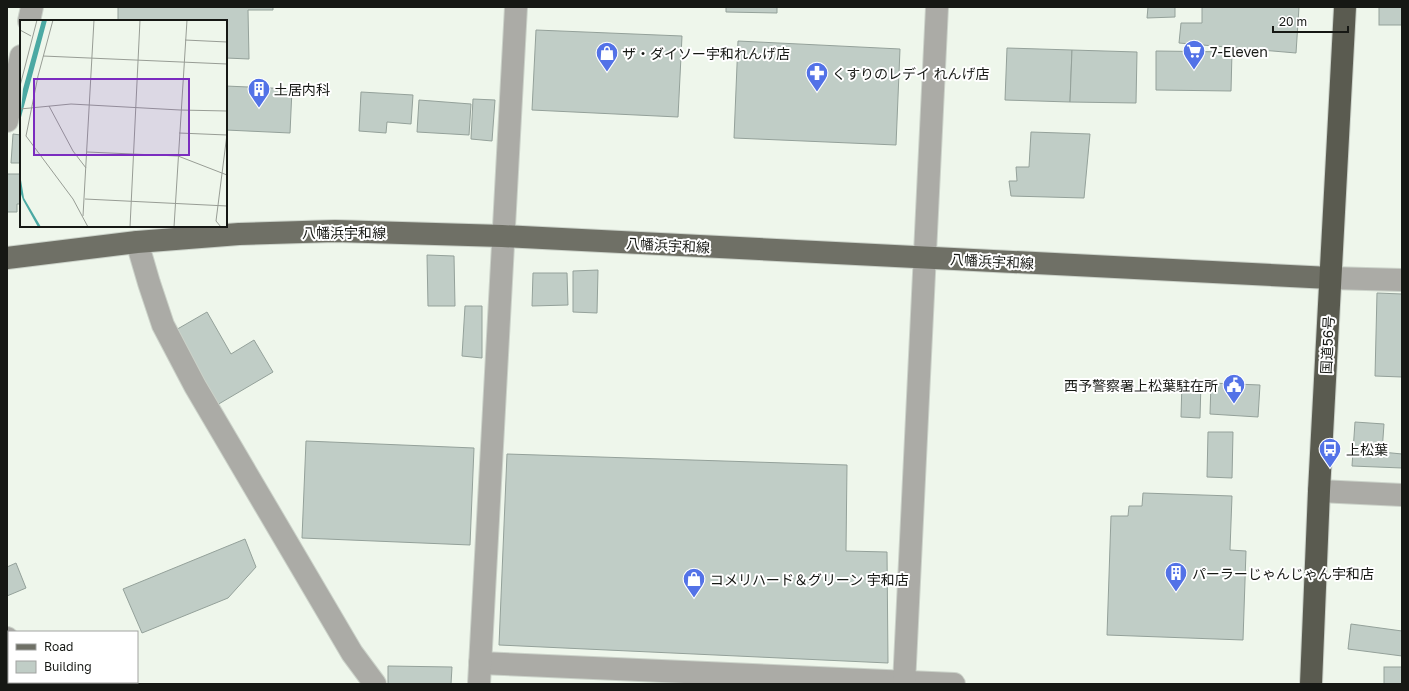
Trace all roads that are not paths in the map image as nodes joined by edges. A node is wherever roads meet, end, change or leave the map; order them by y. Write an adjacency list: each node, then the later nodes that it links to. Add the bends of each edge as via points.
1 (32, 7): 5 (street)
2 (516, 7): 8 (street)
3 (937, 7): 11 (street)
4 (1345, 7): 12 (highway, 国道56号)
5 (29, 20)
6 (20, 61): 7 (street)
7 (7, 121)
8 (502, 236): 9 (main road, 八幡浜宇和線, via 335,231 239,234); 11 (main road, 八幡浜宇和線); 16 (street)
9 (137, 242): 10 (main road, 八幡浜宇和線); 18 (street, via 163,325 195,386 352,653)
10 (7, 258)
11 (925, 258): 12 (main road, 八幡浜宇和線); 17 (street)
12 (1330, 278): 13 (street); 14 (highway, 国道56号)
13 (1402, 280)
14 (1319, 491): 15 (street); 20 (highway, 国道56号)
15 (1402, 494)
16 (480, 674): 17 (street)
17 (904, 683): 19 (street)
18 (375, 684)
19 (954, 684)
20 (1311, 684)

